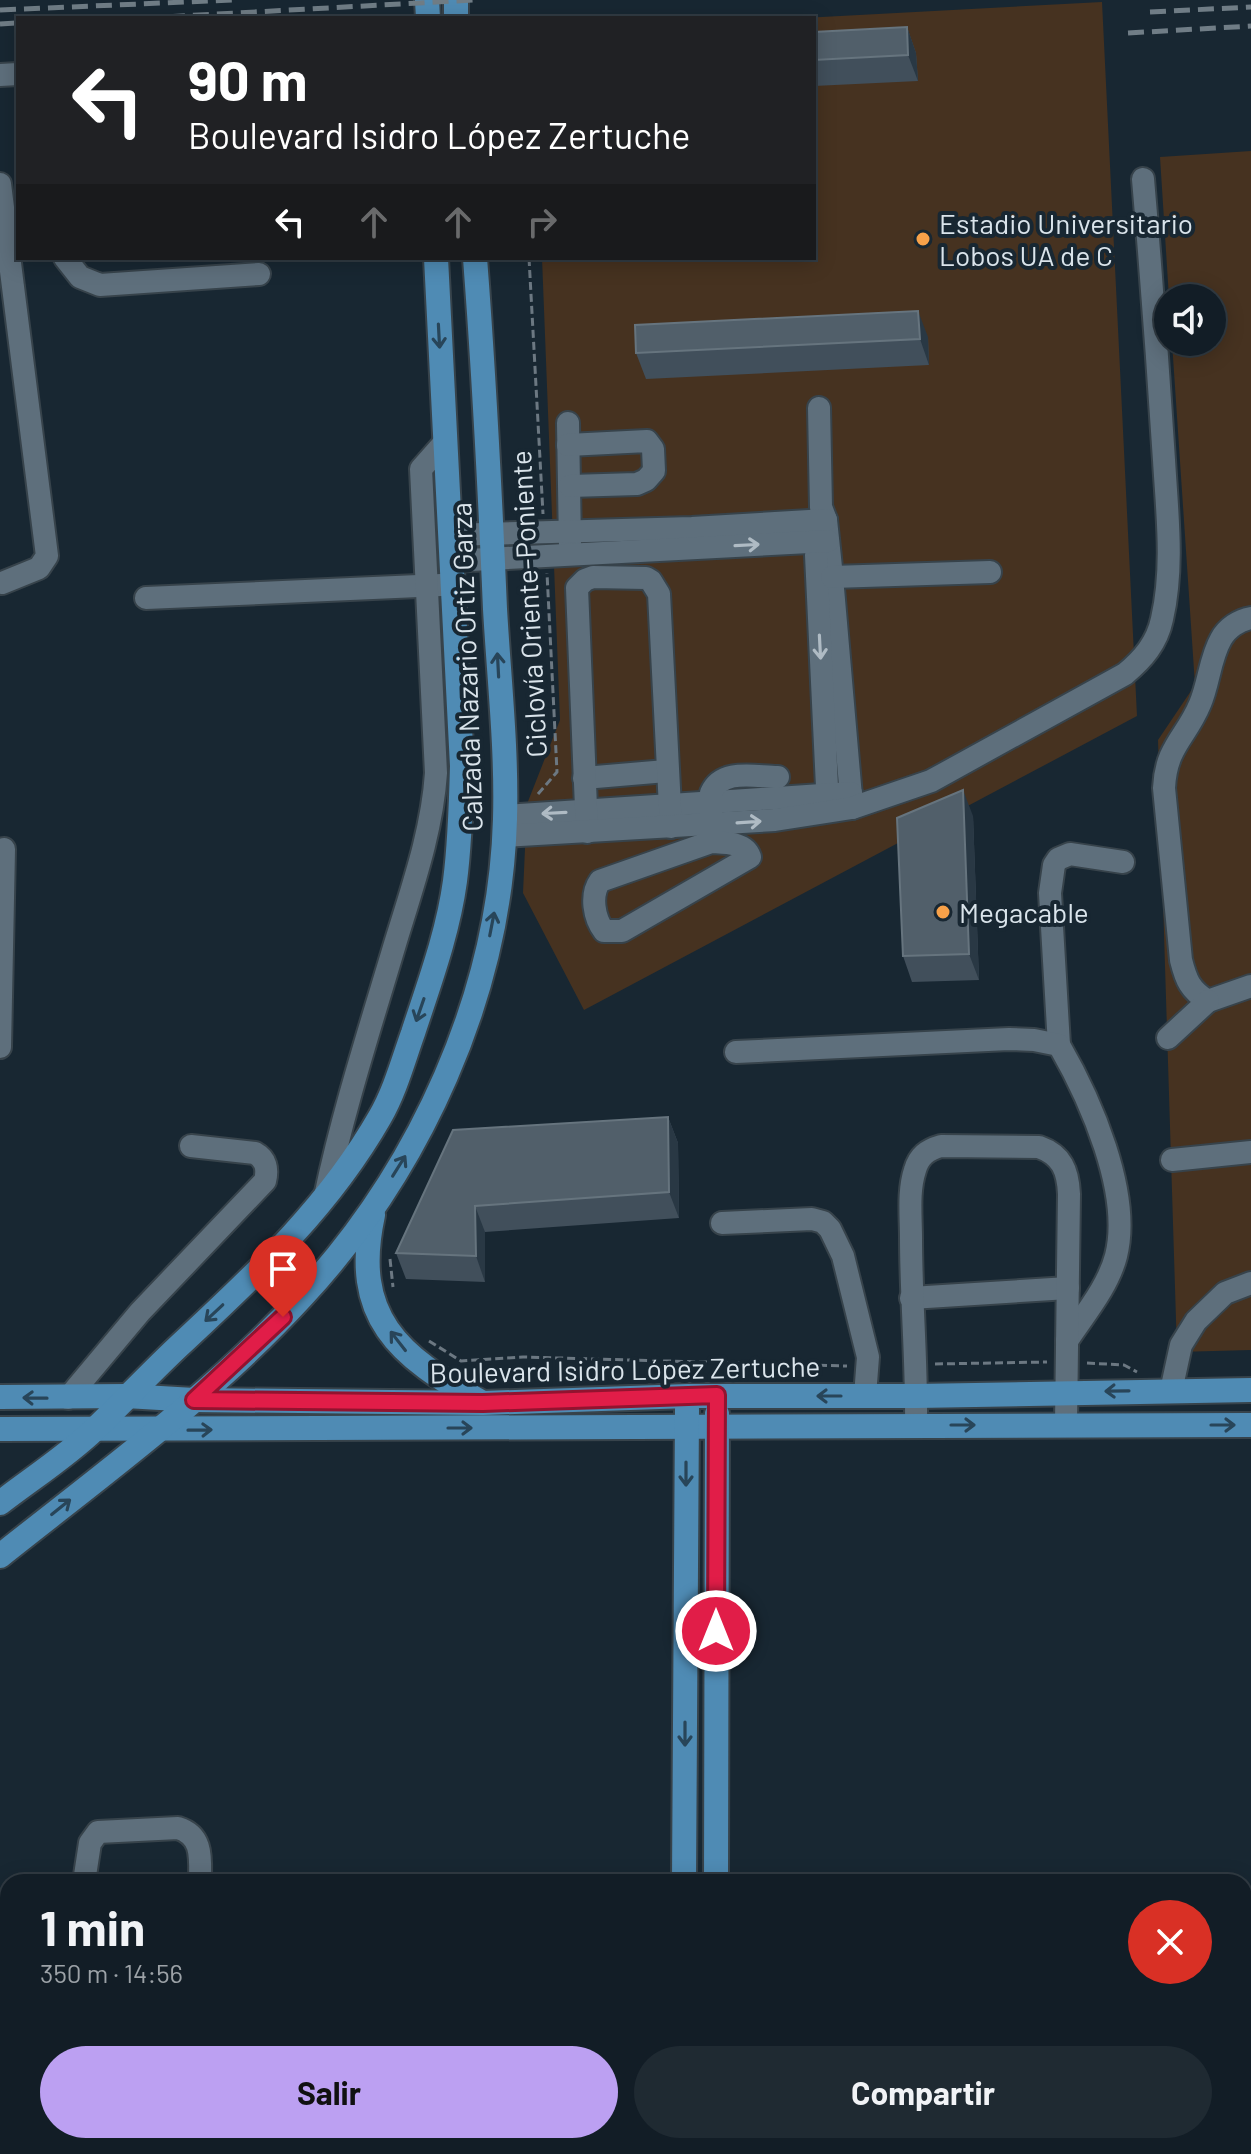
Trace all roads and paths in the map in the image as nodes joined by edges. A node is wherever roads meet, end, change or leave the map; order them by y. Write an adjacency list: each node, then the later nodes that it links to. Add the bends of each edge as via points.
1 (1143, 179): 29 (street, via 1168,536 1167,594 1157,636 1125,674 931,781)
2 (0, 184): 22 (street, via 47,556 39,568)
3 (67, 260): 7 (street, via 80,277 100,285)
4 (436, 260): 9 (main road, Calzada Nazario Ortiz Garza, one-way to 9)
5 (475, 260): 16 (main road, Calzada Nazario Ortiz Garza)
6 (529, 260): 12 (path, Ciclovía Oriente-Poniente)
7 (259, 274)
8 (819, 408): 11 (street)
9 (444, 443): 13 (main road, Calzada Nazario Ortiz Garza); 23 (street, via 421,469)
10 (570, 486): 10 (street, via 646,480 654,471 653,449 647,441 568,434); 15 (street)
11 (821, 526): 14 (street); 21 (street); 30 (street, one-way to 30)
12 (544, 532): 15 (street); 16 (street)
13 (450, 535): 16 (street); 19 (main road, Calzada Nazario Ortiz Garza)
14 (613, 542): 15 (street); 20 (street)
15 (570, 543): 17 (street)
16 (492, 546): 17 (street); 19 (street); 33 (main road, Calzada Nazario Ortiz Garza, one-way to 16)
17 (546, 555): 33 (path, Ciclovía Oriente-Poniente, via 557,772)
18 (990, 572): 21 (street)
19 (451, 573): 23 (street); 48 (main road, Calzada Nazario Ortiz Garza, one-way to 48, via 462,766 449,915 394,1087 381,1116)
20 (616, 576): 26 (street, via 651,581 659,594); 28 (street, via 589,578 577,588)
21 (832, 577): 29 (street)
22 (2, 583)
23 (427, 586): 24 (street); 48 (street, via 434,808)
24 (146, 598)
25 (1251, 618): 40 (street, via 1222,637 1200,706 1165,771 1181,960 1187,982)
26 (666, 771): 28 (street); 31 (street)
27 (778, 777): 35 (street, via 723,779 714,786)
28 (584, 778): 34 (street)
29 (852, 801): 30 (street)
30 (828, 805): 35 (street)
31 (670, 817): 32 (street); 35 (street)
32 (635, 819): 34 (street); 38 (street)
33 (510, 822): 34 (street); 49 (main road, Calzada Nazario Ortiz Garza, one-way to 33, via 428,1116 450,1067 489,939)
34 (586, 822)
35 (710, 824): 38 (street); 38 (street, via 750,857 622,931 604,931 594,898 597,884)
36 (4, 849): 43 (street)
37 (1123, 862): 42 (street, via 1070,854 1054,865 1050,893)
38 (648, 863)
39 (1251, 986): 40 (street)
40 (1208, 1001): 41 (street)
41 (1168, 1038)
42 (1059, 1045): 44 (street, via 1009,1039); 57 (street, via 1088,1097 1104,1145 1119,1233 1105,1282)
43 (0, 1047)
44 (736, 1052)
45 (191, 1146): 69 (street, via 255,1153 266,1164 265,1181 140,1312)
46 (1251, 1152): 47 (street)
47 (1172, 1160)
48 (325, 1198): 64 (main road, Calzada Nazario Ortiz Garza, one-way to 64, via 267,1264)
49 (376, 1202): 70 (main road, Calzada Nazario Ortiz Garza, via 303,1297); 71 (main road, one-way to 49, via 414,1361 376,1308 367,1262)
50 (722, 1223): 59 (street, via 823,1222 843,1256)
51 (389, 1246): 54 (path)
52 (1251, 1283): 61 (street, via 1225,1293 1196,1321 1181,1345)
53 (1068, 1288): 55 (street); 55 (street, via 1069,1177 1063,1164 1039,1147 941,1146 928,1150 915,1171); 57 (street)
54 (394, 1291)
55 (911, 1298): 58 (street)
56 (426, 1340): 59 (path, via 461,1361 523,1357)
57 (1066, 1352): 58 (path); 61 (path, via 1124,1365); 62 (street)
58 (915, 1364): 67 (street)
59 (867, 1366): 66 (street)
60 (1251, 1390): 61 (main road, Boulevard Isidro López Zertuche)
61 (1171, 1391): 62 (main road, Boulevard Isidro López Zertuche, one-way to 62)
62 (1066, 1392): 67 (main road, Boulevard Isidro López Zertuche); 72 (street)
63 (717, 1395): 65 (main road, Boulevard Isidro López Zertuche); 66 (main road, Boulevard Isidro López Zertuche, one-way to 63); 76 (main road)
64 (126, 1396): 69 (main road, Boulevard Isidro López Zertuche); 70 (main road, Boulevard Isidro López Zertuche); 78 (main road, Calzada Nazario Ortiz Garza)
65 (688, 1396): 71 (main road, Boulevard Isidro López Zertuche); 75 (main road)
66 (865, 1396): 67 (main road, Boulevard Isidro López Zertuche)
67 (917, 1396): 73 (street)
68 (0, 1397): 69 (main road, Boulevard Isidro López Zertuche, one-way to 68)
69 (68, 1398)
70 (194, 1400): 71 (main road, Boulevard Isidro López Zertuche); 79 (main road, Calzada Nazario Ortiz Garza)
71 (483, 1403)
72 (1066, 1424): 73 (main road, Boulevard Isidro López Zertuche, one-way to 72); 74 (main road, Boulevard Isidro López Zertuche, one-way to 74)
73 (916, 1425): 76 (main road, Boulevard Isidro López Zertuche)
74 (1251, 1425)
75 (686, 1426): 76 (main road, Boulevard Isidro López Zertuche); 79 (main road, Boulevard Isidro López Zertuche, one-way to 75); 84 (main road, one-way to 84)
76 (718, 1427): 85 (main road)
77 (0, 1429): 78 (main road, Boulevard Isidro López Zertuche)
78 (94, 1430): 79 (main road, Boulevard Isidro López Zertuche); 80 (main road, Calzada Nazario Ortiz Garza)
79 (157, 1430): 81 (main road, Calzada Nazario Ortiz Garza, one-way to 79)
80 (0, 1503)
81 (0, 1556)
82 (85, 1874): 83 (street, via 90,1843 98,1832 178,1828 189,1831 199,1846)
83 (200, 1874)
84 (684, 1874)
85 (716, 1874)

